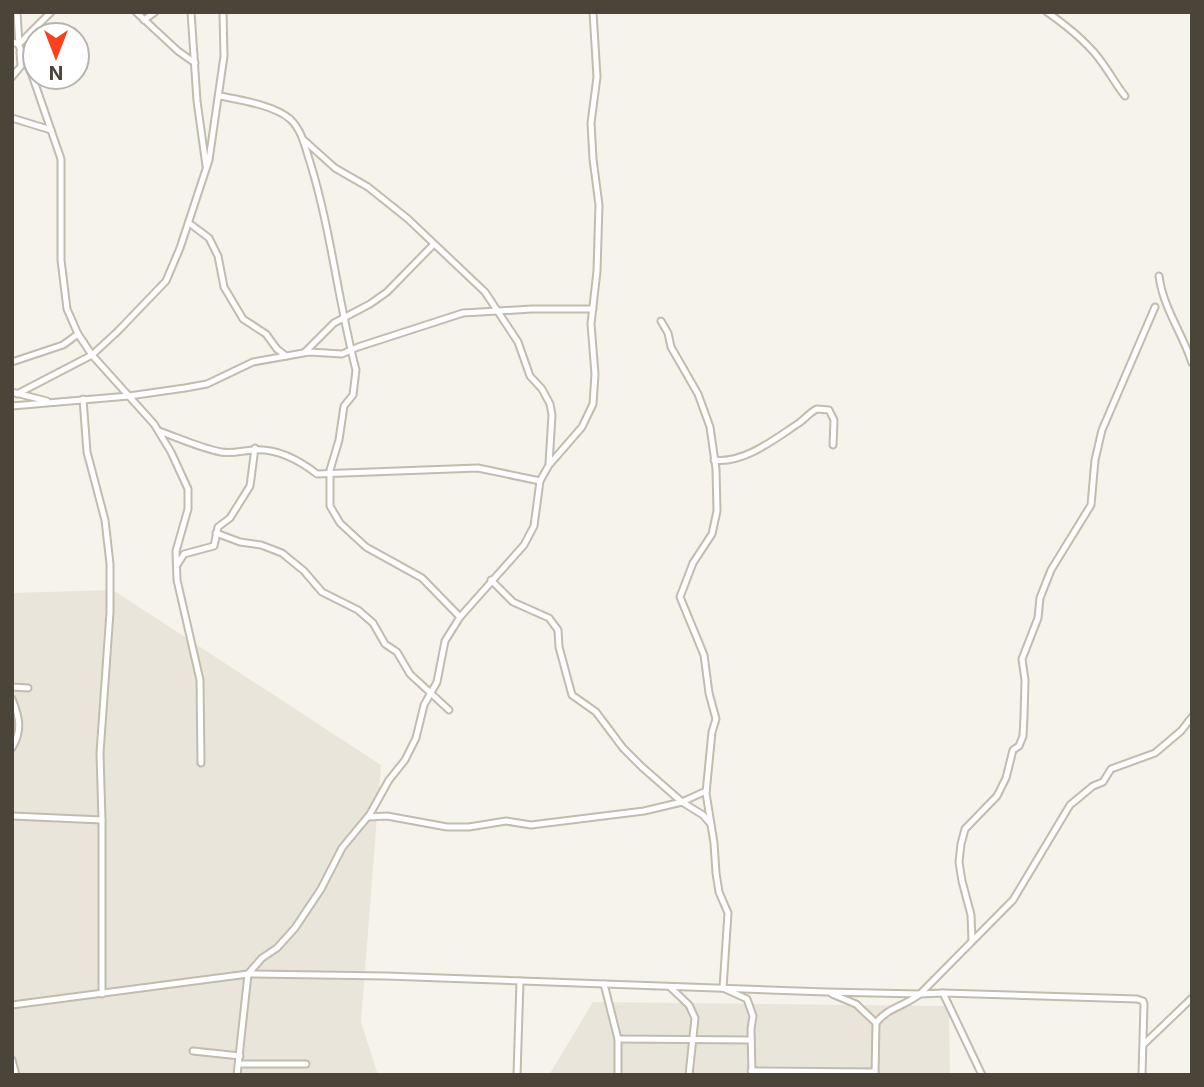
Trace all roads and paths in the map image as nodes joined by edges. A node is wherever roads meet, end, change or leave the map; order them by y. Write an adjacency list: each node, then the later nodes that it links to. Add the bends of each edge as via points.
1 (17, 12): 10 (street)
2 (51, 12): 10 (street)
3 (136, 12): 9 (street)
4 (155, 12): 9 (street)
5 (191, 12): 11 (street)
6 (223, 12): 13 (street, via 225,56)
7 (593, 12): 23 (street, via 597,77 591,123 599,205)
8 (1047, 12): 14 (street, via 1088,47)
9 (144, 20): 11 (street)
10 (17, 44): 12 (street, via 21,66); 16 (street)
11 (195, 63): 18 (street)
12 (12, 77)
13 (220, 96): 17 (street, via 281,113); 18 (street)
14 (1125, 96)
15 (12, 118): 16 (street)
16 (51, 130): 27 (street, via 63,174 62,281)
17 (303, 139): 20 (street, via 335,168 408,219); 25 (street, via 318,185)
18 (206, 169): 19 (street)
19 (189, 223): 30 (street, via 166,281); 31 (street, via 209,238 224,287 243,320)
20 (433, 245): 24 (street, via 476,281); 25 (street, via 387,292)
21 (1159, 276): 33 (street, via 1161,295)
22 (1155, 307): 66 (street, via 1102,430 1091,505 1051,570 1021,659 1024,717 1019,746 1013,750 997,796 965,829 959,862)
23 (593, 309): 24 (street); 44 (street, via 593,404 582,427)
24 (498, 311): 28 (street, via 463,313); 44 (street, via 518,342 530,376 550,404)
25 (345, 316): 28 (street); 29 (street)
26 (662, 321): 42 (street, via 677,360 698,394 713,435)
27 (78, 334): 30 (street); 32 (street, via 63,345)
28 (351, 351): 29 (street); 46 (street, via 356,376 353,395 344,406)
29 (305, 352): 31 (street)
30 (92, 355): 34 (street); 35 (street)
31 (286, 356): 35 (street, via 249,363 207,384)
32 (12, 362)
33 (1192, 363)
34 (15, 393): 37 (street)
35 (129, 396): 36 (street); 39 (street)
36 (83, 399): 37 (street); 64 (street, via 87,452 105,520 110,564 100,753)
37 (54, 403): 38 (street)
38 (12, 406)
39 (158, 431): 41 (street, via 219,452); 49 (street, via 189,495)
40 (833, 445): 43 (street, via 833,417 829,410 817,409 778,437)
41 (254, 449): 46 (street, via 283,454 317,474); 48 (street, via 250,486)
42 (714, 460): 43 (street); 45 (street)
43 (723, 461): 45 (street)
44 (549, 465): 47 (street)
45 (716, 469): 60 (street, via 715,522 680,597 702,647 716,719)
46 (330, 473): 47 (street, via 478,468); 51 (street, via 331,506 340,523 373,552 422,578)
47 (540, 481): 50 (street, via 534,526 519,552)
48 (216, 533): 49 (street, via 214,546 182,555); 54 (street, via 282,553 323,592 358,610)
49 (176, 568): 59 (street, via 200,680)
50 (491, 580): 51 (street); 61 (street, via 521,608 549,618 558,630 572,695 596,712 623,748)
51 (460, 617): 54 (street, via 445,642)
52 (12, 687): 53 (street)
53 (28, 688)
54 (430, 694): 56 (street); 63 (street, via 411,751)
55 (12, 699): 58 (street, via 20,724)
56 (449, 710)
57 (1192, 718): 66 (street, via 1155,753 1111,769 1103,782 1070,805 1013,900)
58 (12, 748)
59 (201, 763)
60 (706, 791): 61 (street); 65 (street)
61 (682, 802): 63 (street, via 531,825 506,821 447,827); 65 (street)
62 (12, 816): 64 (street)
63 (368, 817): 67 (street, via 342,848 295,929)
64 (102, 820): 74 (street)
65 (710, 823): 71 (street, via 719,892 728,913)
66 (972, 941): 75 (street)
67 (248, 974): 68 (street); 74 (street); 84 (street)
68 (520, 981): 69 (street); 93 (street)
69 (604, 984): 70 (street); 79 (street)
70 (670, 987): 71 (street); 81 (street, via 693,1010)
71 (723, 988): 72 (street); 80 (street, via 747,999 753,1016)
72 (826, 992): 75 (street); 78 (street, via 856,1004)
73 (943, 993): 75 (street); 82 (street, via 1143,1001); 96 (street)
74 (102, 994): 77 (street)
75 (920, 994): 78 (street, via 885,1012)
76 (1192, 998): 82 (street)
77 (12, 1005)
78 (876, 1023): 90 (street)
79 (618, 1039): 81 (street); 94 (street)
80 (751, 1040): 81 (street); 88 (street)
81 (692, 1041): 95 (street)
82 (1143, 1044): 97 (street)
83 (193, 1051): 84 (street)
84 (240, 1056): 86 (street)
85 (12, 1060): 91 (street)
86 (239, 1064): 87 (street); 92 (street)
87 (306, 1064)
88 (752, 1073): 89 (street)
89 (813, 1073): 90 (street)
90 (875, 1074)
91 (16, 1075)
92 (237, 1075)
93 (516, 1075)
94 (618, 1075)
95 (689, 1075)
96 (982, 1075)
97 (1142, 1075)

